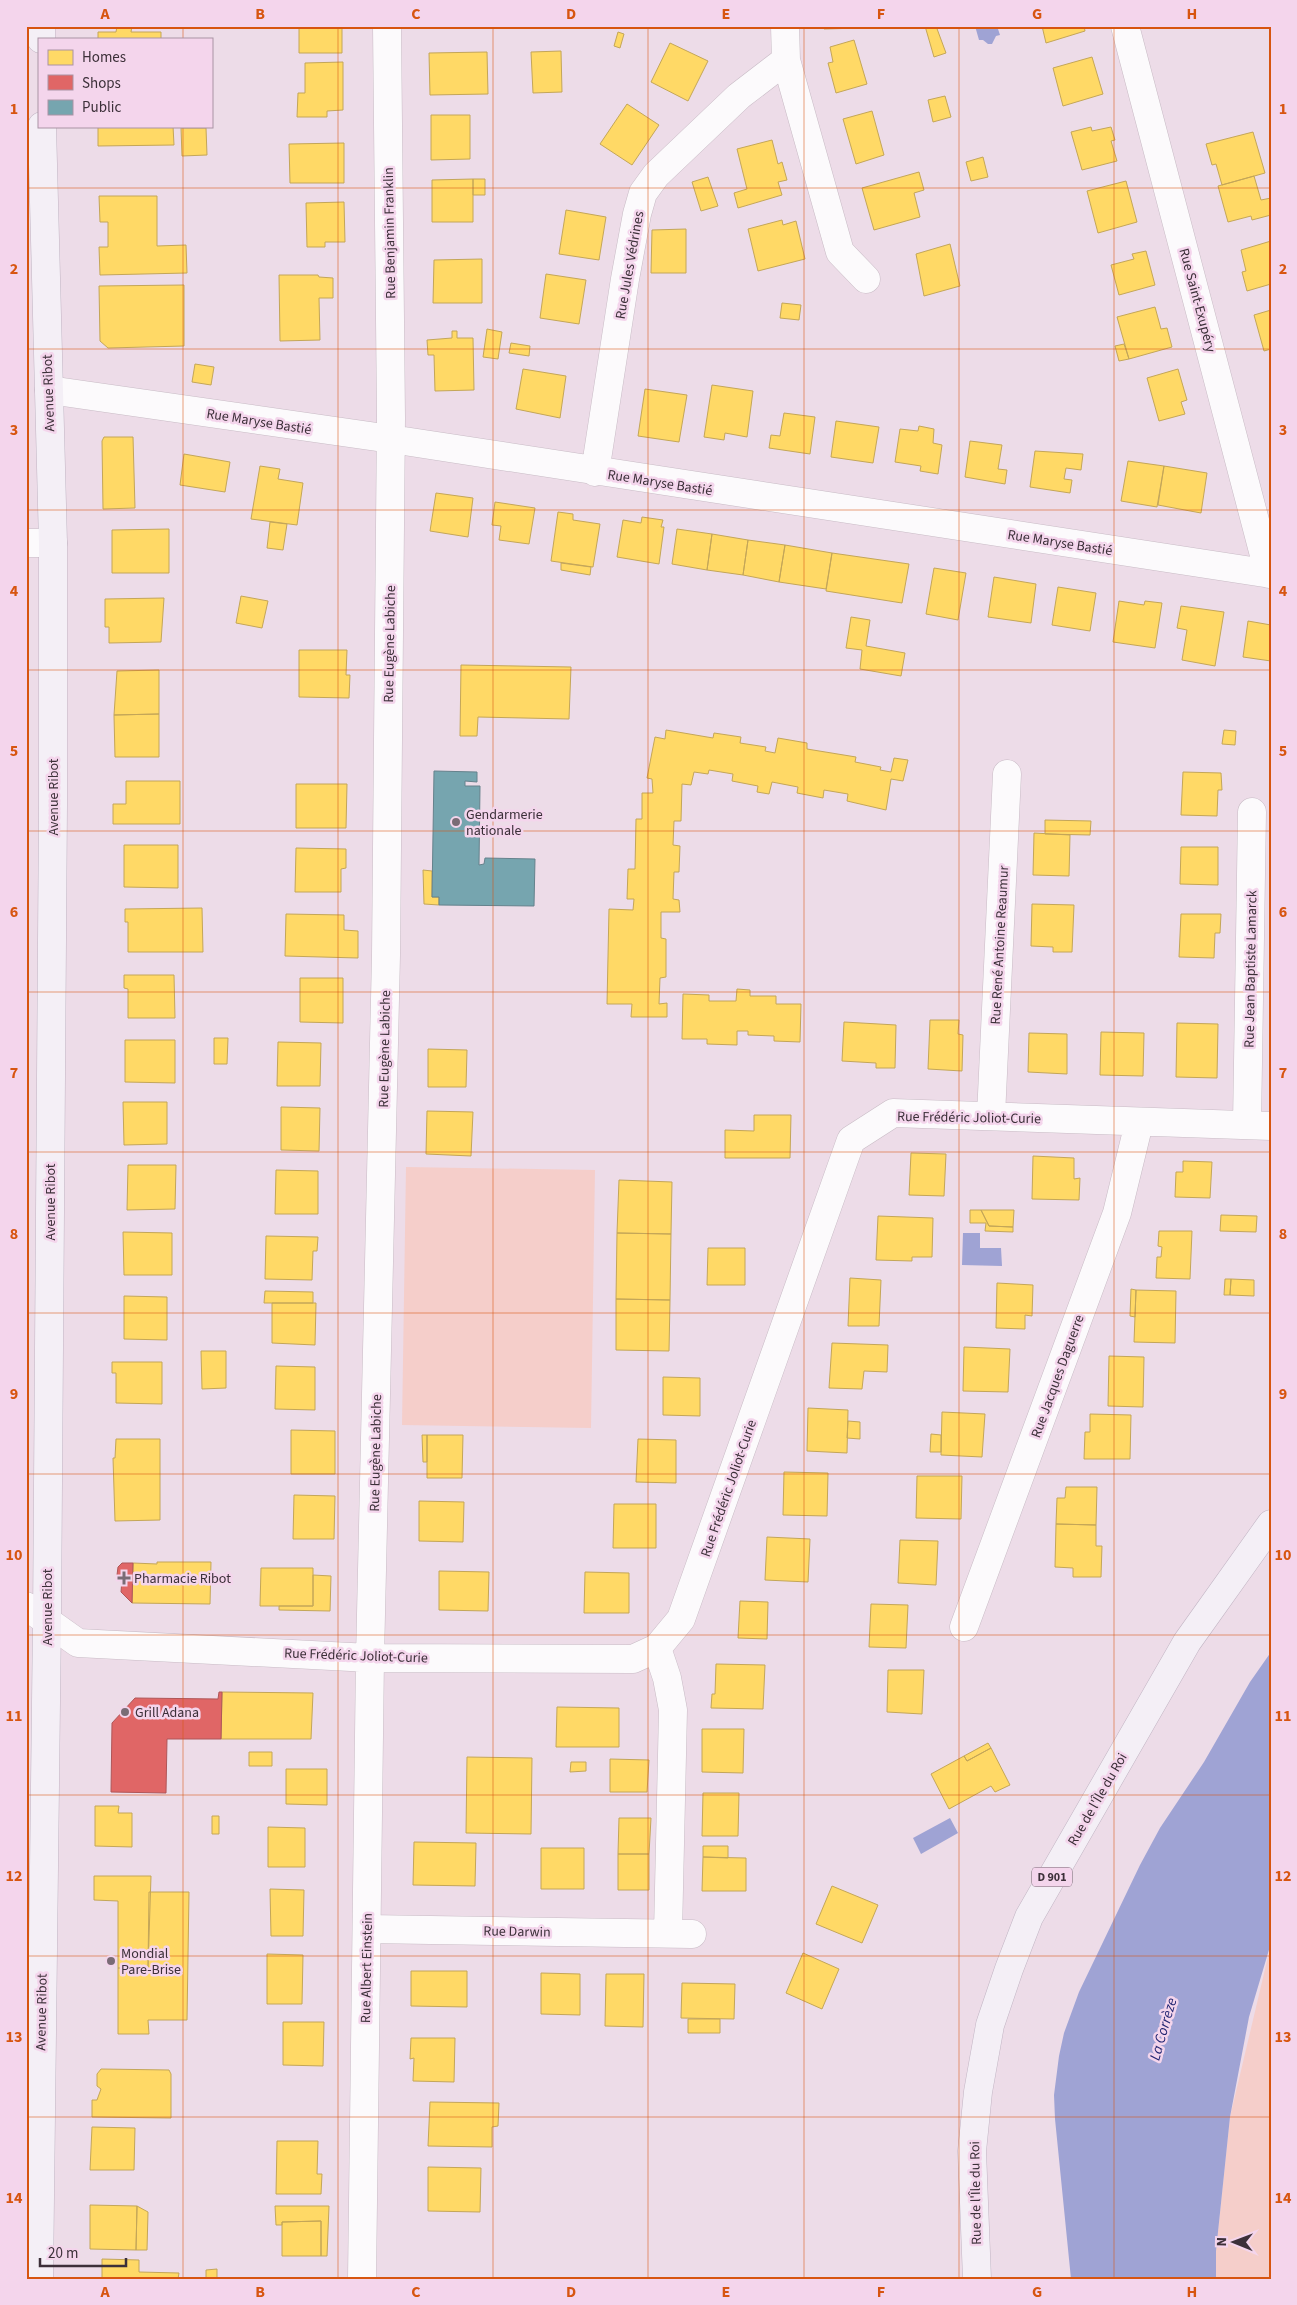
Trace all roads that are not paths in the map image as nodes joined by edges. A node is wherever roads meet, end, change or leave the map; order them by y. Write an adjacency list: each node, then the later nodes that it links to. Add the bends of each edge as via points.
1 (387, 26): 9 (street, Rue Benjamin Franklin)
2 (785, 26): 4 (street)
3 (1125, 26): 13 (street, Rue Saint-Exupéry)
4 (786, 60): 7 (street, via 840,252); 10 (street, Rue Jules Védrines, via 738,96 656,175 644,193 628,260)
5 (42, 128): 6 (main road, Avenue Ribot)
6 (35, 179): 8 (main road, Avenue Ribot)
7 (866, 279)
8 (49, 390): 9 (street, Rue Maryse Bastié); 12 (main road, Avenue Ribot)
9 (391, 439): 10 (street, Rue Maryse Bastié); 23 (street, Rue Eugène Labiche, via 386,965)
10 (595, 472): 13 (street, Rue Maryse Bastié)
11 (26, 543): 12 (street)
12 (53, 543): 20 (main road, Avenue Ribot)
13 (1270, 574)
14 (1007, 774): 16 (street, Rue René Antoine Reaumur)
15 (1252, 812): 18 (street, Rue Jean Baptiste Lamarck)
16 (991, 1116): 17 (street, Rue Frédéric Joliot-Curie); 22 (street, Rue Frédéric Joliot-Curie, via 893,1114 850,1140 681,1619)
17 (1139, 1123): 18 (street, Rue Frédéric Joliot-Curie); 21 (street, Rue Jacques Daguerre, via 1117,1213)
18 (1259, 1126)
19 (1271, 1524): 28 (main road, Rue de l'Île du Roi / D 901, via 1187,1642 1030,1917 1009,1969 990,2025 972,2151)
20 (37, 1613): 23 (street, Rue Frédéric Joliot-Curie, via 78,1643); 25 (main road, Avenue Ribot)
21 (964, 1627)
22 (657, 1648): 23 (street, Rue Frédéric Joliot-Curie, via 633,1659); 24 (street, Rue Darwin, via 667,1678 672,1710 680,1934)
23 (370, 1658): 24 (street, Rue Albert Einstein)
24 (367, 1928): 27 (street, Rue Albert Einstein)
25 (33, 2232): 26 (main road, Avenue Ribot)
26 (39, 2279)
27 (362, 2279)
28 (978, 2279)

